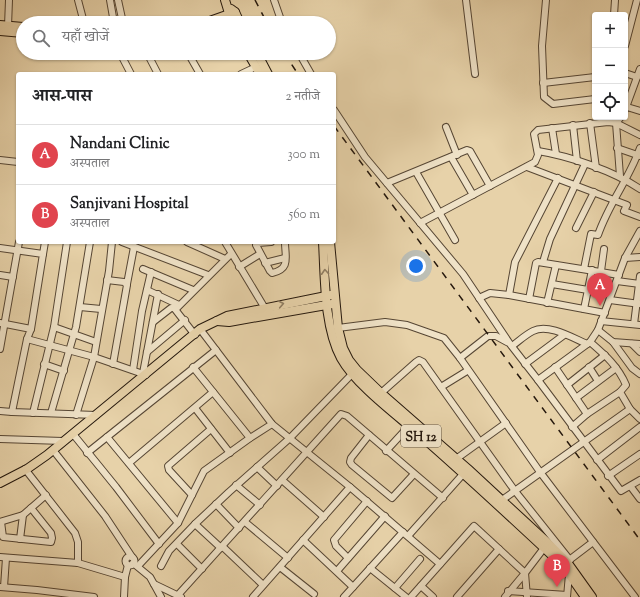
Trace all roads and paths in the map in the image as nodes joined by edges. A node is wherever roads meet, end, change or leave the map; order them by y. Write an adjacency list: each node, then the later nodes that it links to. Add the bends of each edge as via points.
1 (9, 0): 16 (street)
2 (78, 0): 11 (street)
3 (110, 0): 12 (street)
4 (118, 0): 13 (street)
5 (274, 0): 14 (street)
6 (466, 0): 33 (street)
7 (546, 0): 37 (street, via 542,46)
8 (615, 0): 10 (street)
9 (636, 0): 15 (street)
10 (614, 12)
11 (82, 16)
12 (113, 16)
13 (121, 16)
14 (280, 16)
15 (628, 25)
16 (4, 26): 17 (main road)
17 (16, 27)
18 (0, 31): 19 (main road)
19 (16, 32)
20 (124, 60): 28 (street)
21 (151, 60): 29 (street)
22 (192, 60): 30 (street)
23 (252, 60): 27 (main road)
24 (261, 60): 31 (main road)
25 (303, 60): 32 (street)
26 (640, 69): 36 (street)
27 (258, 70)
28 (130, 72)
29 (157, 72)
30 (199, 72)
31 (267, 72)
32 (310, 72)
33 (475, 74)
34 (628, 74): 36 (street)
35 (592, 76): 37 (street)
36 (637, 77): 39 (street)
37 (543, 83): 38 (street, via 544,97 551,103)
38 (592, 99)
39 (628, 102)
40 (628, 108): 41 (street)
41 (640, 111)
42 (336, 113): 65 (street, via 364,157)
43 (618, 120): 45 (street)
44 (590, 123): 45 (street); 46 (street); 61 (street)
45 (616, 123): 49 (street); 50 (street)
46 (573, 125): 48 (street); 57 (street)
47 (446, 127): 55 (street)
48 (552, 128): 52 (street, via 535,131); 53 (street)
49 (640, 135)
50 (617, 148): 54 (street); 64 (street)
51 (640, 148): 54 (street)
52 (538, 152): 53 (street); 60 (street, via 537,160)
53 (556, 154): 57 (street)
54 (639, 155): 64 (street)
55 (454, 156): 62 (street); 67 (street, via 470,151); 70 (street)
56 (0, 160): 58 (street)
57 (577, 161): 59 (street)
58 (16, 162)
59 (585, 164): 61 (street); 66 (street)
60 (527, 167): 63 (street); 67 (street)
61 (596, 168): 64 (street)
62 (416, 172): 65 (street); 72 (street)
63 (558, 178): 66 (street); 123 (street, via 515,262)
64 (623, 178): 68 (street); 71 (street)
65 (387, 184): 74 (street)
66 (576, 184): 69 (street); 101 (street, via 550,239)
67 (490, 186): 70 (street)
68 (640, 189)
69 (594, 192): 71 (street); 75 (street)
70 (474, 195): 72 (street)
71 (614, 199): 73 (street, via 627,205 624,211); 106 (street, via 598,235 591,234)
72 (440, 213): 74 (street); 77 (street)
73 (640, 217)
74 (420, 223): 124 (street, via 463,274)
75 (576, 228)
76 (640, 230): 99 (street)
77 (455, 240)
78 (19, 244): 93 (street)
79 (44, 244): 94 (street)
80 (68, 244): 143 (street)
81 (90, 244): 130 (street)
82 (112, 244): 115 (street)
83 (127, 244): 90 (street)
84 (191, 244): 100 (street)
85 (226, 244): 95 (street)
86 (256, 244): 96 (street)
87 (285, 244): 98 (street)
88 (323, 244): 126 (main road, SH 12, one-way to 88)
89 (330, 244): 126 (main road, SH 12)
90 (134, 247): 111 (street); 116 (street)
91 (0, 248): 93 (street)
92 (604, 249): 108 (street)
93 (18, 250): 94 (street); 113 (street)
94 (43, 254): 145 (street)
95 (231, 254): 100 (street); 104 (street)
96 (260, 254): 102 (street); 104 (street)
97 (640, 257): 99 (street)
98 (285, 258): 102 (street); 102 (street, via 284,268 274,272 270,271)
99 (625, 258): 114 (street)
100 (225, 259): 111 (street)
101 (543, 262): 103 (street); 125 (street, via 536,263)
102 (265, 263)
103 (556, 264): 106 (street); 117 (street)
104 (239, 267): 132 (street)
105 (143, 269): 109 (street)
106 (584, 269): 107 (street)
107 (592, 270): 108 (street); 121 (street)
108 (600, 271): 114 (street)
109 (151, 272): 119 (street); 120 (street)
110 (0, 275): 113 (street)
111 (208, 275): 120 (street)
112 (640, 276): 118 (street)
113 (13, 277): 141 (street)
114 (618, 278): 118 (street); 127 (street)
115 (107, 280): 116 (street); 133 (street)
116 (127, 284): 168 (street)
117 (552, 284): 121 (street); 128 (street)
118 (640, 284): 129 (street)
119 (147, 290): 122 (street); 174 (street)
120 (194, 290): 131 (street)
121 (588, 290): 134 (street)
122 (158, 294): 131 (street); 140 (street)
123 (510, 295): 124 (street, via 488,294); 125 (street)
124 (479, 298): 158 (street)
125 (529, 299): 128 (street)
126 (331, 300): 132 (main road, one-way to 126); 136 (main road); 144 (main road, SH 12); 177 (main road, SH 12, via 337,350)
127 (610, 300): 129 (street); 135 (street)
128 (547, 303): 134 (street)
129 (639, 304): 142 (street)
130 (80, 307): 133 (street); 148 (street)
131 (178, 307): 137 (street); 140 (street, via 171,308)
132 (265, 307): 136 (street); 138 (main road)
133 (101, 309): 152 (street)
134 (584, 309): 135 (street)
135 (605, 313): 139 (street)
136 (269, 315): 138 (main road, via 229,322)
137 (184, 320): 147 (street); 162 (street)
138 (216, 321): 147 (main road)
139 (602, 321): 142 (street); 146 (street)
140 (153, 322): 162 (street)
141 (3, 324): 145 (street); 150 (street)
142 (637, 324)
143 (54, 327): 148 (street); 157 (street)
144 (338, 328): 166 (street, via 384,322 407,325 444,338); 177 (main road, SH 12, via 343,348)
145 (32, 329): 151 (street)
146 (597, 331): 153 (street); 154 (street)
147 (197, 332): 160 (street); 178 (main road)
148 (74, 334): 152 (street); 161 (street)
149 (564, 334): 153 (street); 158 (street, via 540,329); 169 (street)
150 (1, 335): 159 (street)
151 (28, 339): 157 (street); 191 (street)
152 (96, 342): 165 (street)
153 (589, 342): 164 (street); 171 (street)
154 (613, 342): 155 (street); 179 (street, via 632,368)
155 (632, 344): 156 (street); 163 (street)
156 (640, 344)
157 (48, 345): 161 (street); 167 (street)
158 (511, 345): 166 (street, via 496,336 488,336); 169 (street)
159 (0, 349)
160 (216, 350): 170 (street); 199 (street)
161 (70, 351): 165 (street); 175 (street)
162 (147, 352): 178 (street)
163 (640, 352)
164 (605, 355): 172 (street); 173 (street)
165 (94, 357): 168 (street); 195 (street)
166 (460, 358): 176 (street)
167 (44, 364): 175 (street); 192 (street)
168 (113, 364): 174 (street)
169 (526, 364): 180 (street)
170 (194, 367): 184 (street); 206 (street)
171 (555, 367): 180 (street); 182 (street)
172 (590, 367): 181 (street); 182 (street)
173 (616, 368): 181 (street); 185 (street, via 626,385)
174 (133, 370): 178 (street)
175 (64, 371): 193 (street)
176 (467, 371): 183 (street); 198 (street)
177 (355, 372): 186 (main road, SH 12); 200 (main road, SH 12); 207 (street)
178 (145, 374): 196 (main road)
179 (640, 374)
180 (538, 380): 201 (street)
181 (598, 381): 187 (street)
182 (567, 385): 187 (street)
183 (441, 387): 186 (street, via 419,360); 211 (street)
184 (213, 392): 188 (street); 208 (street)
185 (620, 392): 189 (street); 194 (street)
186 (381, 393): 219 (main road, SH 12)
187 (576, 398): 194 (street)
188 (194, 408): 203 (street); 221 (street)
189 (630, 409): 197 (street); 212 (street)
190 (0, 411): 191 (street)
191 (12, 412): 192 (street)
192 (33, 413): 193 (street)
193 (51, 414): 195 (street)
194 (587, 414): 201 (street)
195 (76, 415): 196 (street)
196 (96, 416): 204 (main road)
197 (640, 419)
198 (506, 423): 211 (street); 224 (street)
199 (272, 424): 207 (street); 208 (street)
200 (409, 426): 215 (street); 226 (main road, SH 12)
201 (572, 427): 212 (street)
202 (640, 427): 220 (street)
203 (211, 429): 217 (street); 237 (street, via 168,466)
204 (73, 434): 210 (main road); 216 (street)
205 (369, 436): 214 (street, via 342,414); 215 (street); 225 (street, via 350,460 352,465 392,498)
206 (107, 437): 216 (street); 221 (street)
207 (289, 437): 214 (street); 222 (street)
208 (250, 438): 217 (street)
209 (0, 440): 210 (street)
210 (64, 441): 213 (main road)
211 (479, 442): 219 (street); 235 (street)
212 (583, 443): 220 (street); 224 (street)
213 (53, 450): 223 (main road); 268 (street, via 105,516)
214 (307, 451): 228 (street); 233 (street)
215 (386, 451): 225 (street)
216 (87, 453): 257 (street)
217 (230, 453): 237 (street, via 204,471)
218 (640, 454): 227 (street)
219 (456, 459): 240 (main road, SH 12)
220 (597, 460): 227 (street)
221 (129, 463): 250 (street)
222 (257, 467): 231 (street); 232 (street)
223 (25, 469): 230 (main road); 236 (street)
224 (540, 472): 235 (street); 256 (street)
225 (414, 474): 238 (street)
226 (464, 474): 238 (street); 260 (main road, SH 12)
227 (608, 476): 234 (street, via 621,491)
228 (282, 480): 232 (street); 247 (street)
229 (640, 480): 234 (street)
230 (0, 483)
231 (236, 485): 242 (street); 243 (street)
232 (277, 486): 243 (street)
233 (350, 486): 241 (street); 247 (street)
234 (631, 487): 239 (street)
235 (515, 490): 240 (street); 266 (street)
236 (46, 495): 244 (street); 267 (street, via 77,538)
237 (192, 495): 250 (street)
238 (443, 498): 253 (street)
239 (640, 499)
240 (502, 500): 266 (main road, SH 12)
241 (367, 502): 246 (street); 264 (street, via 334,540 336,546)
242 (216, 504): 251 (street); 252 (street)
243 (260, 505): 249 (street)
244 (31, 508): 245 (street); 254 (street, via 51,533 52,542)
245 (23, 515): 248 (street); 254 (street)
246 (385, 516): 253 (street); 264 (street)
247 (324, 517): 255 (street)
248 (1, 522): 254 (street, via 3,537)
249 (245, 522): 252 (street); 263 (street)
250 (178, 523): 257 (street)
251 (195, 524): 258 (street); 259 (street)
252 (239, 528): 259 (street)
253 (405, 534): 269 (street); 272 (street)
254 (20, 539)
255 (303, 540): 263 (street); 274 (street)
256 (593, 542): 266 (street); 302 (street)
257 (159, 544): 268 (street)
258 (177, 544): 270 (street, via 169,551); 273 (street)
259 (222, 548): 273 (street); 279 (street)
260 (544, 548): 275 (street); 276 (main road, SH 12)
261 (499, 549): 269 (street, via 474,526); 275 (street); 299 (street)
262 (3, 557): 267 (street); 281 (street)
263 (288, 558): 271 (street)
264 (348, 558): 274 (street)
265 (420, 559): 283 (street)
266 (569, 561): 301 (main road, SH 12)
267 (78, 563): 277 (street)
268 (133, 563): 277 (street); 278 (street, via 150,577)
269 (440, 564): 280 (street)
270 (161, 566)
271 (280, 567): 279 (street); 288 (street)
272 (370, 568): 282 (street); 283 (street)
273 (202, 569): 287 (street)
274 (337, 571): 282 (street)
275 (525, 573): 285 (street); 286 (street)
276 (569, 574): 289 (street); 300 (main road, SH 12)
277 (125, 577): 292 (street)
278 (154, 584): 287 (street); 293 (street)
279 (264, 585): 294 (street)
280 (421, 586): 297 (street); 298 (street)
281 (2, 587): 284 (street)
282 (353, 587): 295 (street)
283 (395, 588): 296 (street)
284 (38, 590): 290 (street); 291 (street)
285 (506, 594): 286 (street)
286 (527, 595): 289 (street)
287 (179, 596)
288 (314, 596)
289 (567, 596)
290 (37, 597)
291 (92, 597)
292 (124, 597)
293 (161, 597)
294 (253, 597)
295 (344, 597)
296 (406, 597)
297 (411, 597)
298 (433, 597)
299 (457, 597)
300 (585, 597)
301 (592, 597)
302 (635, 597)

